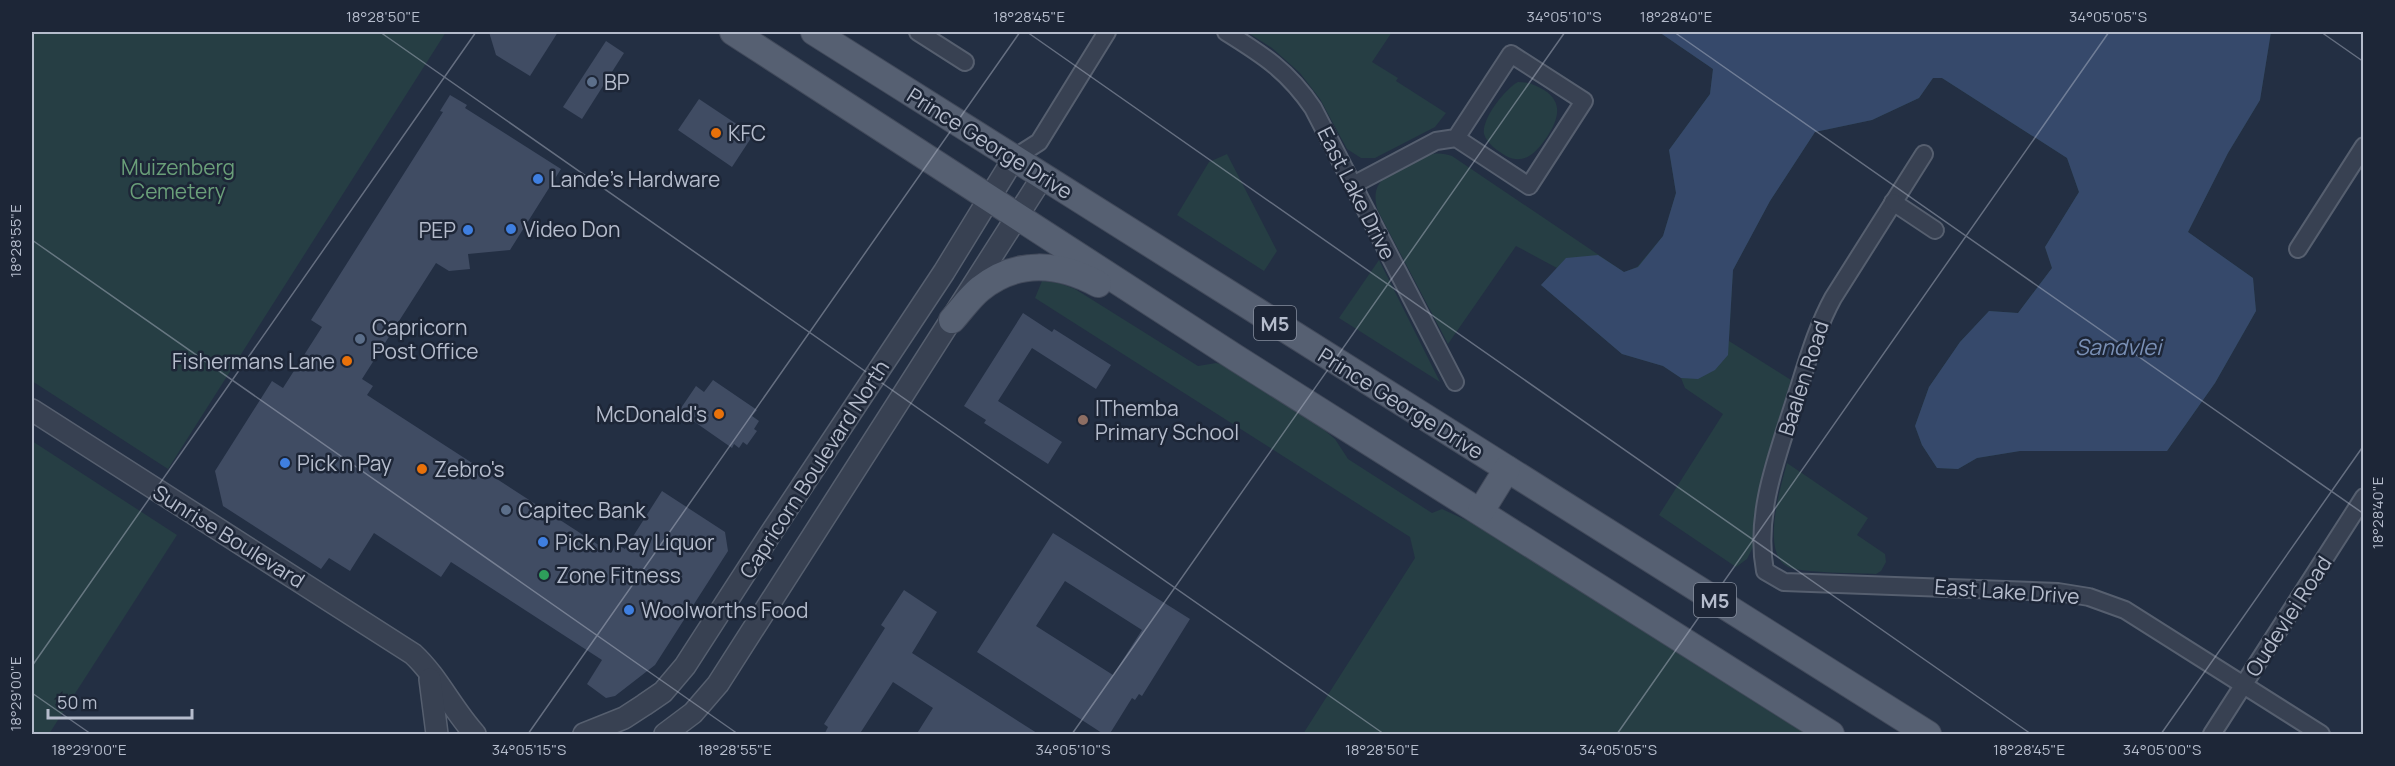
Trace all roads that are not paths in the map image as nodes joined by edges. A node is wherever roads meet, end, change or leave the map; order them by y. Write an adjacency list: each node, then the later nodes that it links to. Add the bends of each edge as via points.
1 (733, 32): 15 (main road, M5)
2 (814, 32): 11 (main road, Prince George Drive / M5)
3 (918, 32): 6 (street)
4 (1107, 32): 8 (street)
5 (1226, 32): 14 (street, East Lake Drive, via 1290,77 1313,108)
6 (965, 62)
7 (1456, 138): 7 (street, via 1529,186 1584,101 1511,54); 14 (street, via 1436,141)
8 (1039, 142): 11 (street); 13 (street)
9 (2364, 146): 12 (street)
10 (1923, 154): 16 (street, Baalen Road)
11 (1014, 158): 13 (main road, Prince George Drive / M5); 15 (street, Capricorn Boulevard North)
12 (2357, 172): 19 (street)
13 (1043, 176): 17 (street, Capricorn Boulevard North); 24 (main road, Prince George Drive / M5)
14 (1353, 185): 22 (street, East Lake Drive)
15 (990, 198): 17 (main road, M5); 32 (street, Capricorn Boulevard North, via 681,673 663,692 631,714)
16 (1893, 202): 18 (street); 27 (street, Baalen Road, via 1820,322 1771,478 1765,519)
17 (1019, 217): 20 (street, Capricorn Boulevard North); 21 (main road, M5)
18 (1935, 230)
19 (2298, 249)
20 (952, 320): 21 (main road, via 979,290 1001,276 1032,267 1058,268 1089,279); 33 (street, Capricorn Boulevard North, via 718,684 693,713)
21 (1236, 358): 26 (main road, M5)
22 (1455, 382)
23 (32, 410): 28 (street, Sunrise Boulevard)
24 (1507, 469): 26 (main road); 35 (main road, Prince George Drive / M5)
25 (2364, 497): 29 (street, Oudevlei Road)
26 (1481, 511): 34 (main road, M5)
27 (1765, 571): 29 (street, East Lake Drive, via 1784,582 2046,591 2088,597 2125,610)
28 (424, 664): 30 (street, via 432,691); 31 (street, Sunrise Boulevard, via 455,712)
29 (2244, 684): 36 (street, Oudevlei Road); 37 (street, East Lake Drive)
30 (437, 735)
31 (476, 735)
32 (584, 735)
33 (665, 735)
34 (1831, 735)
35 (1928, 735)
36 (2212, 735)
37 (2321, 735)

